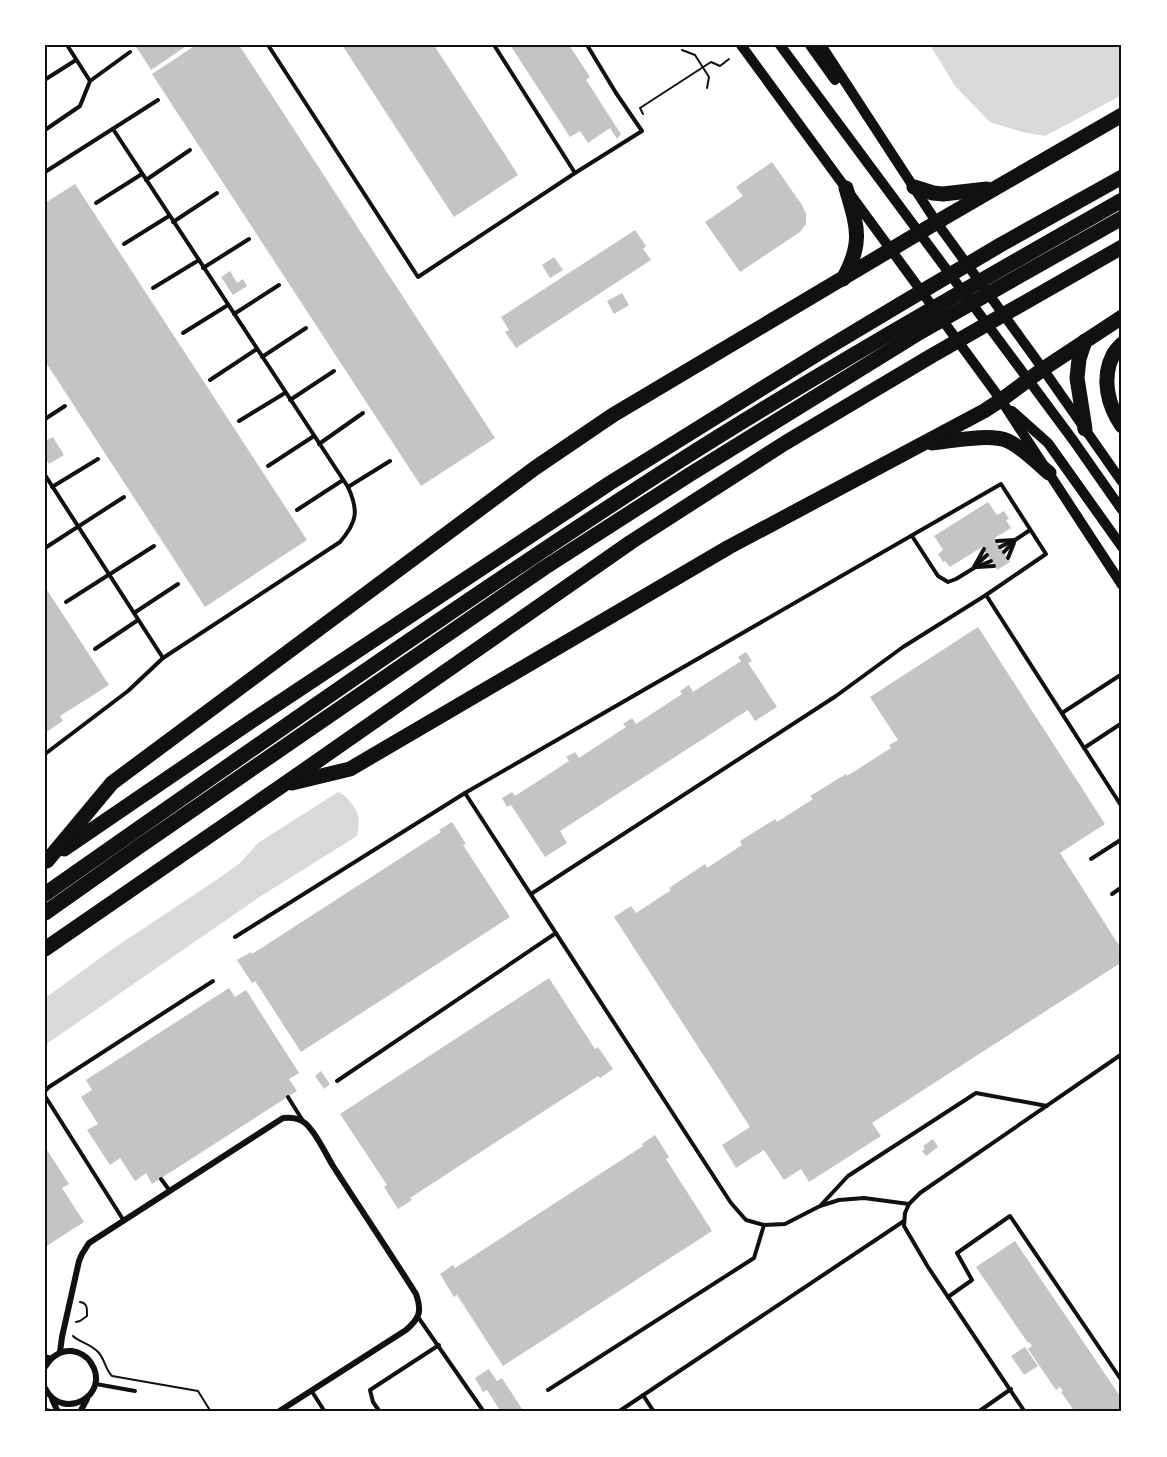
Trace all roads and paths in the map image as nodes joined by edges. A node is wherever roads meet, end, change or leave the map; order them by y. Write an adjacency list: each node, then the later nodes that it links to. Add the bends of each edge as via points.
1 (67, 45): 12 (lane)
2 (268, 45): 24 (lane, via 418,277)
3 (494, 45): 24 (lane)
4 (587, 45): 24 (lane, via 642,131)
5 (741, 45): 30 (main road)
6 (780, 45): 68 (main road)
7 (810, 45): 68 (main road)
8 (821, 45): 29 (main road)
9 (682, 50): 13 (path, via 695,55)
10 (130, 52): 15 (lane)
11 (729, 59): 13 (path, via 720,66 711,62)
12 (76, 60): 14 (lane); 15 (lane)
13 (703, 67): 16 (path, via 710,77); 18 (path, via 640,108)
14 (46, 79)
15 (90, 81): 21 (lane, via 80,106)
16 (707, 88)
17 (158, 100): 20 (lane)
18 (643, 115)
19 (1122, 115): 28 (highway)
20 (112, 129): 23 (lane); 25 (lane)
21 (45, 130)
22 (190, 150): 27 (lane)
23 (45, 172)
24 (575, 173)
25 (142, 174): 27 (lane); 33 (lane)
26 (1122, 177): 120 (highway, via 899,305 610,483)
27 (146, 180): 34 (lane)
28 (999, 186): 29 (highway, via 943,194); 37 (highway)
29 (915, 187): 37 (main road)
30 (846, 188): 41 (main road); 44 (highway, via 857,236 851,266)
31 (217, 193): 36 (lane)
32 (1122, 200): 51 (highway, via 1009,264)
33 (96, 203)
34 (169, 216): 36 (lane); 39 (lane)
35 (1122, 218): 51 (highway, via 1019,277)
36 (173, 222): 42 (lane)
37 (938, 223): 41 (highway); 57 (main road)
38 (249, 239): 43 (lane)
39 (124, 244)
40 (1122, 247): 115 (highway, via 785,443 631,542)
41 (892, 250): 44 (highway); 62 (main road)
42 (199, 260): 43 (lane); 46 (lane)
43 (203, 268): 47 (lane)
44 (843, 279): 120 (highway, via 613,415 535,468 112,783)
45 (279, 285): 48 (lane)
46 (153, 288)
47 (228, 305): 48 (lane); 52 (lane)
48 (234, 314): 55 (lane)
49 (1122, 317): 53 (highway)
50 (306, 328): 56 (lane)
51 (913, 328): 122 (highway, via 707,444 535,556); 125 (highway, via 544,568)
52 (183, 333)
53 (1085, 341): 57 (highway); 68 (highway, via 1077,378)
54 (1122, 344): 67 (highway, via 1113,354 1107,372 1108,395)
55 (257, 349): 56 (lane); 59 (lane)
56 (262, 357): 60 (lane)
57 (1043, 369): 62 (highway); 68 (main road)
58 (334, 371): 61 (lane)
59 (210, 380)
60 (285, 393): 61 (lane); 66 (lane)
61 (290, 400): 69 (lane)
62 (1001, 400): 70 (highway); 76 (main road); 92 (main road, via 1048,443)
63 (65, 406): 65 (lane)
64 (363, 414): 71 (lane)
65 (45, 419)
66 (239, 421)
67 (1122, 426)
68 (1084, 432): 75 (main road); 79 (main road); 84 (main road)
69 (314, 436): 71 (lane); 74 (lane)
70 (924, 443): 76 (highway, via 990,437 1006,440); 115 (highway, via 729,548 350,769)
71 (319, 444): 78 (lane)
72 (98, 459): 80 (lane)
73 (390, 461): 81 (lane)
74 (268, 466)
75 (1122, 469)
76 (1049, 473): 103 (main road)
77 (45, 475): 80 (lane)
78 (343, 480): 81 (lane); 83 (lane)
79 (1122, 482)
80 (52, 487): 85 (lane)
81 (348, 487): 109 (lane, via 354,517 340,542)
82 (124, 497): 85 (lane)
83 (297, 510)
84 (1122, 510)
85 (78, 527): 93 (lane); 101 (lane)
86 (1030, 530): 87 (lane, via 1001,484); 88 (lane); 104 (lane, via 1046,554)
87 (912, 536): 100 (lane, via 938,576 948,582); 116 (lane)
88 (1016, 540): 89 (lane); 91 (lane); 95 (lane); 97 (lane)
89 (996, 541)
90 (154, 546): 101 (lane)
91 (1000, 547)
92 (1122, 547)
93 (45, 548)
94 (984, 549): 100 (lane)
95 (1004, 552)
96 (987, 555): 100 (lane)
97 (1008, 558)
98 (991, 561): 100 (lane)
99 (994, 566): 100 (lane)
100 (974, 568)
101 (109, 575): 105 (lane); 106 (lane)
102 (178, 584): 106 (lane)
103 (1122, 585)
104 (986, 595): 111 (lane); 123 (lane)
105 (66, 602)
106 (134, 613): 107 (lane)
107 (138, 620): 108 (lane); 109 (lane)
108 (95, 649)
109 (163, 658): 114 (lane, via 128,691)
110 (1122, 674): 111 (lane)
111 (1062, 713): 113 (lane)
112 (1122, 723): 113 (lane)
113 (1084, 748): 117 (lane)
114 (45, 754)
115 (283, 785): 128 (highway)
116 (465, 793): 123 (lane); 127 (lane)
117 (1122, 807)
118 (1122, 839): 119 (lane)
119 (1091, 859)
120 (46, 861)
121 (1122, 887): 124 (lane)
122 (45, 894)
123 (531, 894): 126 (lane)
124 (1112, 894)
125 (45, 913)
126 (556, 933): 131 (lane); 142 (lane, via 730,1203 746,1220)
127 (235, 937)
128 (45, 949)
129 (213, 981): 132 (lane, via 49,1086)
130 (1122, 1054): 134 (lane)
131 (337, 1081)
132 (45, 1093): 141 (lane)
133 (288, 1097): 135 (lane)
134 (1047, 1106): 138 (lane); 139 (lane, via 976,1094 848,1176)
135 (303, 1121): 137 (street, via 283,1118); 145 (street, via 416,1294)
136 (161, 1179): 137 (lane)
137 (170, 1191): 141 (street)
138 (909, 1204): 139 (lane, via 864,1198); 140 (lane)
139 (820, 1206): 142 (lane, via 785,1224)
140 (904, 1220): 144 (lane); 160 (lane)
141 (124, 1221): 143 (street, via 85,1248)
142 (764, 1225): 157 (lane, via 754,1258)
143 (72, 1294): 146 (path, via 88,1309 87,1316 76,1322); 149 (street)
144 (948, 1297): 152 (lane, via 972,1280 957,1253 1010,1216); 155 (lane)
145 (418, 1317): 148 (lane); 156 (street, via 406,1330)
146 (75, 1328)
147 (73, 1334): 165 (path, via 98,1352 111,1376 198,1391)
148 (439, 1345): 168 (lane, via 370,1390); 169 (lane)
149 (60, 1353): 150 (street); 153 (street, via 70,1351 87,1358 93,1365)
150 (48, 1357): 151 (street)
151 (45, 1366)
152 (1122, 1381)
153 (96, 1383): 158 (lane); 159 (street)
154 (45, 1389): 161 (street)
155 (1011, 1389): 172 (lane); 173 (lane)
156 (311, 1390): 166 (street); 167 (lane)
157 (548, 1390)
158 (135, 1391)
159 (91, 1394): 161 (street, via 72,1405); 164 (street)
160 (643, 1395): 170 (lane); 171 (lane)
161 (51, 1398): 163 (street)
162 (45, 1410): 163 (lane)
163 (57, 1412)
164 (80, 1412)
165 (211, 1412)
166 (278, 1412)
167 (325, 1412)
168 (380, 1412)
169 (484, 1412)
170 (618, 1412)
171 (654, 1412)
172 (978, 1412)
173 (1025, 1412)

